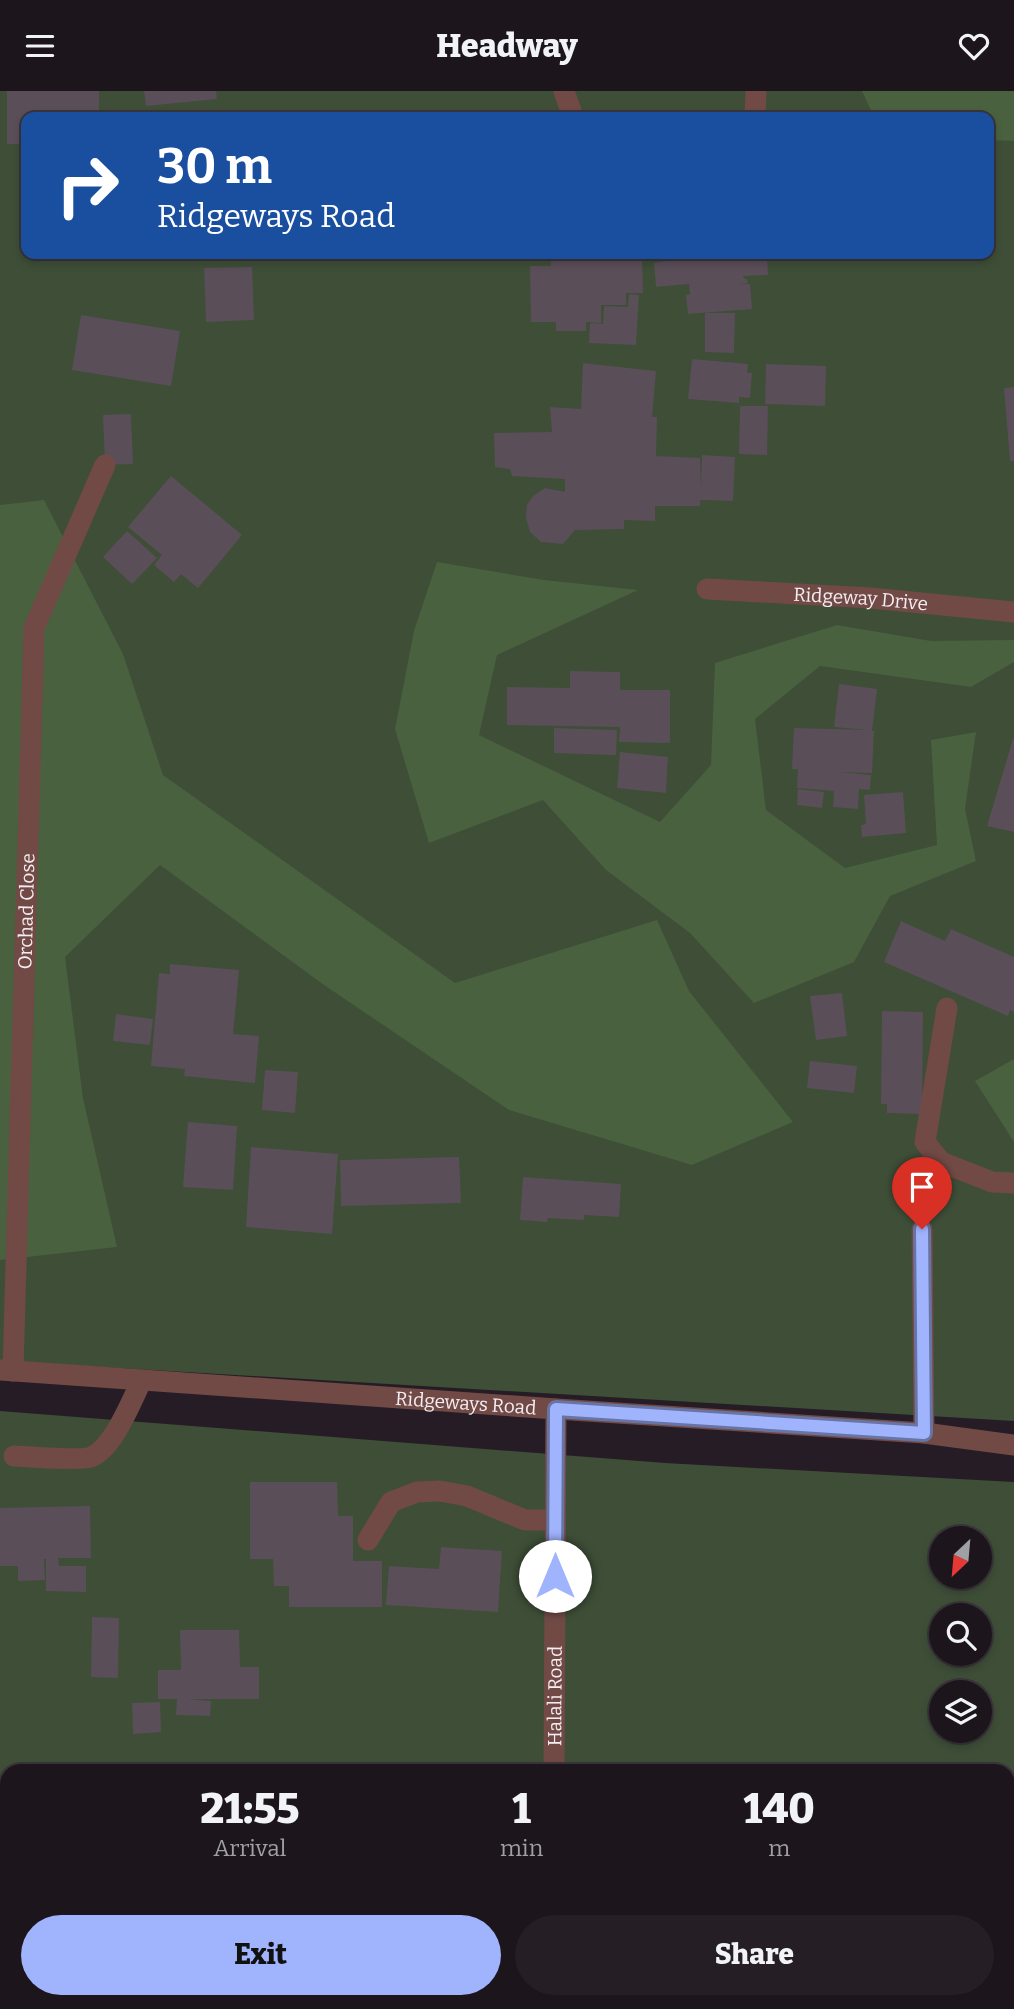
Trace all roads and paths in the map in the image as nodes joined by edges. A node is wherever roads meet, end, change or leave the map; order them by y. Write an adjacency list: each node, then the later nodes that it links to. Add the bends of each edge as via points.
1 (564, 91): 3 (street)
2 (756, 91): 4 (street)
3 (571, 112)
4 (755, 112)
5 (104, 465): 11 (street, Orchad Close, via 34,628)
6 (707, 589): 7 (street, Ridgeway Drive)
7 (1014, 611)
8 (947, 1009): 9 (street, via 925,1142 941,1162 992,1182)
9 (1014, 1183)
10 (922, 1229): 14 (street)
11 (6, 1370): 12 (street, Ridgeways Road)
12 (142, 1380): 13 (street, Ridgeways Road); 16 (street, via 116,1431 90,1457)
13 (556, 1409): 14 (street, Ridgeways Road); 17 (street, Halali Road)
14 (924, 1433): 15 (street, Ridgeways Road)
15 (1014, 1445)
16 (14, 1456)
17 (555, 1520): 18 (street, via 525,1520 467,1496 417,1492 391,1502); 19 (street, Halali Road)
18 (368, 1540)
19 (554, 1764)

